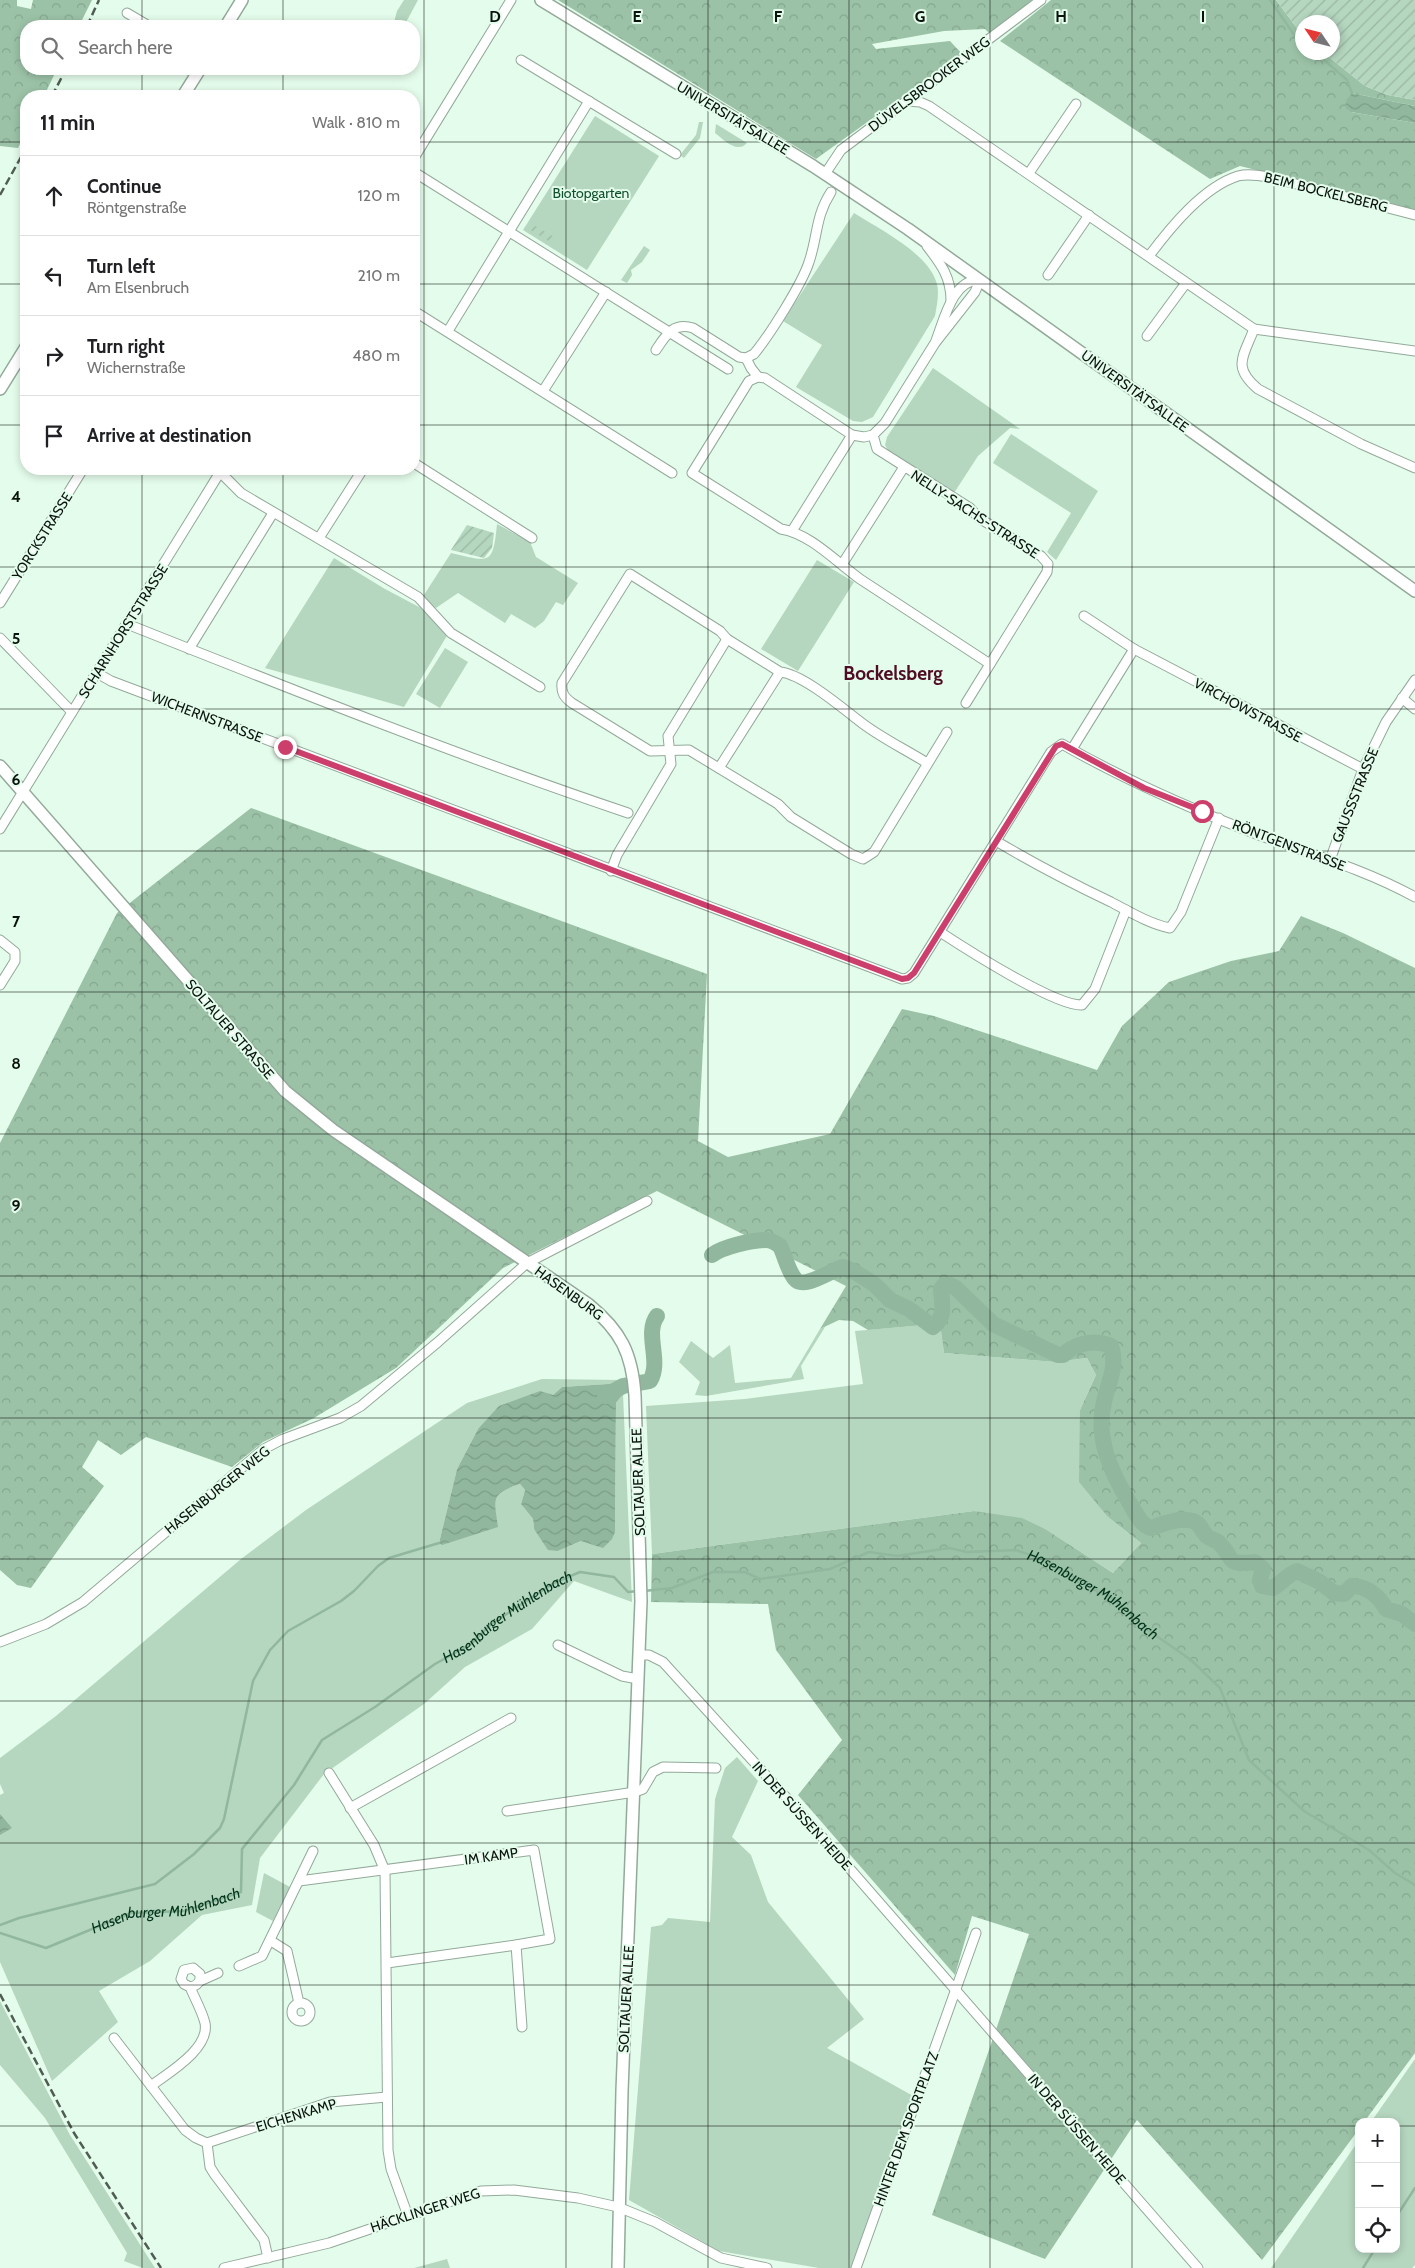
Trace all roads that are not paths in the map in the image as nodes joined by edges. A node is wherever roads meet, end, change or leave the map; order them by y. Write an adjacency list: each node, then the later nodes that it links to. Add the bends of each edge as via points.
1 (242, 0): 7 (street)
2 (511, 0): 14 (street)
3 (541, 0): 16 (street, UNIVERSITÄTSALLEE)
4 (1040, 0): 12 (street, DÜVELSBROOKER WEG)
5 (127, 13): 6 (street)
6 (139, 20)
7 (230, 20)
8 (521, 60): 11 (street)
9 (196, 75): 10 (street)
10 (187, 90)
11 (589, 101): 15 (street); 22 (street)
12 (907, 101): 16 (street, DÜVELSBROOKER WEG, via 841,150); 17 (street, via 929,106)
13 (1076, 104): 17 (street)
14 (420, 148)
15 (676, 154)
16 (825, 174): 23 (street, UNIVERSITÄTSALLEE)
17 (1029, 174): 20 (street)
18 (420, 176): 22 (street)
19 (830, 192): 39 (street, via 817,220 809,262 801,280 759,348)
20 (1088, 215): 24 (street); 25 (street)
21 (1415, 215): 24 (street, BEIM BOCKELSBERG, via 1273,178 1238,176 1188,209)
22 (509, 232): 28 (street); 32 (street)
23 (923, 240): 26 (street, UNIVERSITÄTSALLEE); 29 (street, UNIVERSITÄTSALLEE, via 949,278)
24 (1149, 256): 27 (street)
25 (1048, 275)
26 (980, 280): 29 (street, via 964,283); 35 (street, via 975,292); 59 (street, UNIVERSITÄTSALLEE)
27 (1186, 283): 31 (street); 34 (street)
28 (606, 292): 33 (street); 43 (street)
29 (951, 303): 35 (street)
30 (420, 315): 32 (street)
31 (1254, 329): 37 (street); 48 (street, via 1242,365 1246,379 1258,389 1361,444)
32 (448, 331): 43 (street)
33 (668, 331): 36 (street); 39 (street, via 685,325); 40 (street)
34 (1147, 336)
35 (935, 343): 45 (street, via 886,423)
36 (656, 350)
37 (1415, 350)
38 (20, 356): 42 (street)
39 (746, 358): 41 (street)
40 (728, 369)
41 (758, 376): 44 (street); 55 (street, via 749,381 692,473 781,529)
42 (0, 388)
43 (544, 392): 49 (street)
44 (852, 435): 45 (street); 55 (street)
45 (873, 435): 47 (street, NELLY-SACHS-STRASSE, via 877,449)
46 (420, 467): 57 (street)
47 (904, 467): 58 (street, NELLY-SACHS-STRASSE); 67 (street, NELLY-SACHS-STRASSE, via 970,508 979,518 1041,556 1048,564 1047,572)
48 (1415, 468)
49 (672, 473)
50 (80, 475): 60 (street, YORCKSTRASSE)
51 (218, 475): 62 (street, SCHARNHORSTSTRASSE)
52 (225, 475): 54 (street, via 240,493)
53 (359, 475): 56 (street)
54 (274, 513): 56 (street); 65 (street)
55 (792, 531): 58 (street)
56 (319, 538): 71 (street, via 418,597 450,633)
57 (532, 538)
58 (843, 564): 67 (street, via 851,573)
59 (1415, 591)
60 (0, 603)
61 (1084, 616): 66 (street, VIRCHOWSTRASSE)
62 (127, 624): 65 (street); 69 (street, SCHARNHORSTSTRASSE)
63 (0, 638): 75 (street)
64 (727, 639): 68 (street); 77 (street, via 668,736); 77 (street, via 720,631 630,574 562,683 564,697 576,706 650,751)
65 (189, 649): 84 (street, via 502,769)
66 (1134, 649): 78 (street); 82 (street, VIRCHOWSTRASSE)
67 (990, 664): 73 (street, NELLY-SACHS-STRASSE)
68 (780, 672): 79 (street, via 793,675); 81 (street)
69 (97, 673): 75 (street, SCHARNHORSTSTRASSE); 89 (street, WICHERNSTRASSE)
70 (1415, 680): 72 (street, GAUSSSTRASSE)
71 (540, 687)
72 (1402, 698): 74 (street); 82 (street, GAUSSSTRASSE)
73 (966, 703)
74 (1415, 709)
75 (72, 712): 83 (street, SCHARNHORSTSTRASSE)
76 (947, 732): 79 (street)
77 (670, 750): 81 (street, via 690,750); 89 (street, via 671,764)
78 (1072, 750): 85 (street, RÖNTGENSTRASSE, via 1144,788); 87 (street, RÖNTGENSTRASSE, via 1062,744 1056,746)
79 (927, 763): 81 (street, via 874,852 863,859 791,817 778,804)
80 (0, 766): 83 (street, SOLTAUER STRASSE)
81 (719, 768)
82 (1363, 769): 88 (street, GAUSSSTRASSE)
83 (23, 792): 86 (street, SCHARNHORSTSTRASSE); 96 (street, SOLTAUER STRASSE, via 285,1091 333,1130)
84 (628, 813)
85 (1219, 818): 88 (street, RÖNTGENSTRASSE); 91 (street, via 1173,927 1165,927)
86 (0, 828)
87 (996, 841): 91 (street, via 1046,871); 92 (street)
88 (1330, 860): 90 (street, RÖNTGENSTRASSE)
89 (611, 871): 92 (street, WICHERNSTRASSE, via 902,979 914,973)
90 (1415, 897)
91 (1126, 910): 92 (street, via 1098,984 1091,997 1075,1005 994,966)
92 (940, 932)
93 (0, 940): 94 (street, via 14,952 15,960)
94 (0, 986)
95 (647, 1201): 96 (street, HASENBURGER WEG)
96 (527, 1263): 97 (street, HASENBURG, via 604,1317 626,1347); 98 (street, HASENBURGER WEG, via 361,1406 264,1450 83,1602 46,1624)
97 (634, 1380): 100 (street, SOLTAUER ALLEE, via 642,1601)
98 (0, 1642)
99 (558, 1645): 101 (street, via 622,1676)
100 (639, 1655): 101 (street, SOLTAUER ALLEE); 119 (street, IN DER SÜSSEN HEIDE, via 650,1655 663,1662 824,1838)
101 (638, 1679): 105 (street, SOLTAUER ALLEE)
102 (511, 1718): 106 (street)
103 (716, 1768): 105 (street, via 663,1767 653,1772 643,1789)
104 (329, 1774): 106 (street)
105 (635, 1792): 107 (street); 126 (street, SOLTAUER ALLEE)
106 (350, 1808): 109 (street, via 374,1845)
107 (508, 1811)
108 (313, 1851): 110 (street)
109 (385, 1871): 110 (street); 113 (street, IM KAMP, via 534,1850 550,1939); 114 (street)
110 (299, 1881): 112 (street)
111 (976, 1933): 119 (street)
112 (271, 1941): 115 (street, via 262,1956); 120 (street, via 287,1950)
113 (516, 1945): 114 (street, IM KAMP); 121 (street)
114 (387, 1963): 124 (street)
115 (239, 1966)
116 (218, 1973): 117 (street)
117 (200, 1981): 118 (street); 118 (street, via 196,1969 184,1970 181,1979)
118 (190, 1987): 123 (street, via 205,2023 203,2039 194,2052)
119 (956, 1990): 132 (street, HINTER DEM SPORTPLATZ); 133 (street, IN DER SÜSSEN HEIDE)
120 (299, 2003)
121 (522, 2027)
122 (114, 2038): 123 (street)
123 (151, 2086): 125 (street, via 185,2130)
124 (387, 2097): 125 (street, EICHENKAMP, via 330,2102); 127 (street, via 391,2169)
125 (207, 2143): 128 (street, via 210,2166 215,2176 264,2240)
126 (618, 2207): 127 (street, HÄCKLINGER WEG, via 578,2198 495,2189); 130 (street, SOLTAUER ALLEE); 131 (street, HÄCKLINGER WEG, via 654,2222 721,2258)
127 (408, 2216): 128 (street, HÄCKLINGER WEG, via 329,2243)
128 (268, 2258): 129 (street, HÄCKLINGER WEG)
129 (224, 2268)
130 (618, 2268)
131 (767, 2268)
132 (856, 2268)
133 (1198, 2268)

